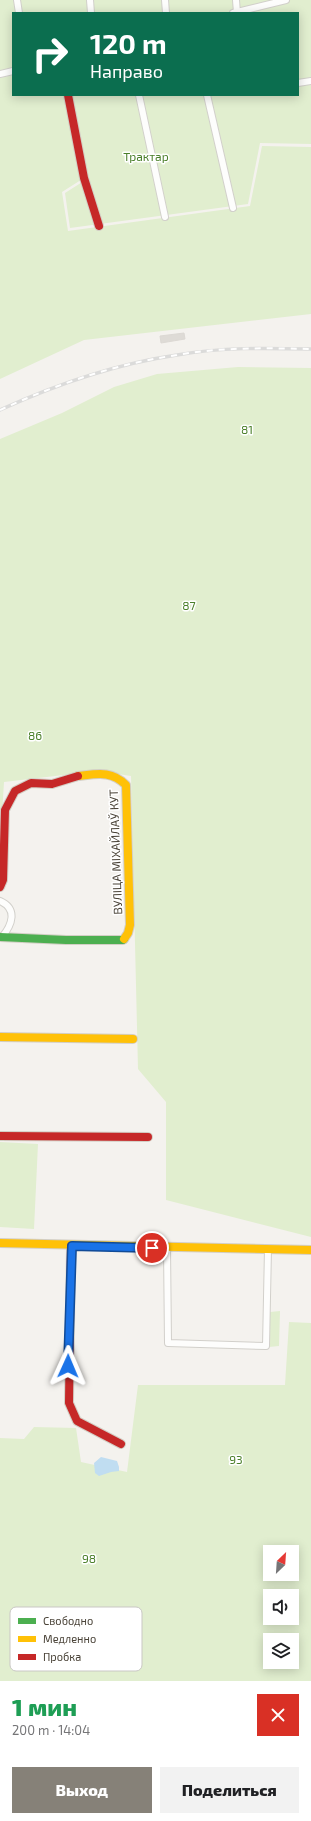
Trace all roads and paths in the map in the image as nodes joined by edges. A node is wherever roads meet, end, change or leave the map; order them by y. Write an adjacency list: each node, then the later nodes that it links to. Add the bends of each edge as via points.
1 (17, 0): 6 (street)
2 (90, 0): 7 (street)
3 (165, 0): 8 (street)
4 (236, 0): 9 (street)
5 (286, 0): 10 (street)
6 (19, 12)
7 (91, 12)
8 (166, 12)
9 (236, 12)
10 (240, 12)
11 (12, 71): 12 (street)
12 (0, 74)
13 (311, 81): 14 (street)
14 (299, 83)
15 (68, 96): 20 (street, via 84,178)
16 (139, 96): 19 (street)
17 (207, 96): 18 (street)
18 (233, 208)
19 (165, 217)
20 (99, 226)
21 (0, 887): 23 (street, ВУЛІЦА МІХАЙЛАЎ КУТ, via 3,880 5,810 15,791 31,783 52,784 77,776 101,773 119,778 126,785 130,925 123,940 71,941)
22 (0, 901): 23 (street, via 6,904 12,916 9,928)
23 (1, 937)
24 (0, 1037): 25 (street)
25 (134, 1039)
26 (0, 1136): 27 (street)
27 (148, 1137)
28 (0, 1243): 29 (street)
29 (72, 1246): 30 (street); 33 (street, via 69,1403 77,1421)
30 (167, 1248): 31 (street); 31 (street, via 168,1343 266,1346)
31 (268, 1249): 32 (street)
32 (308, 1250)
33 (121, 1444)

